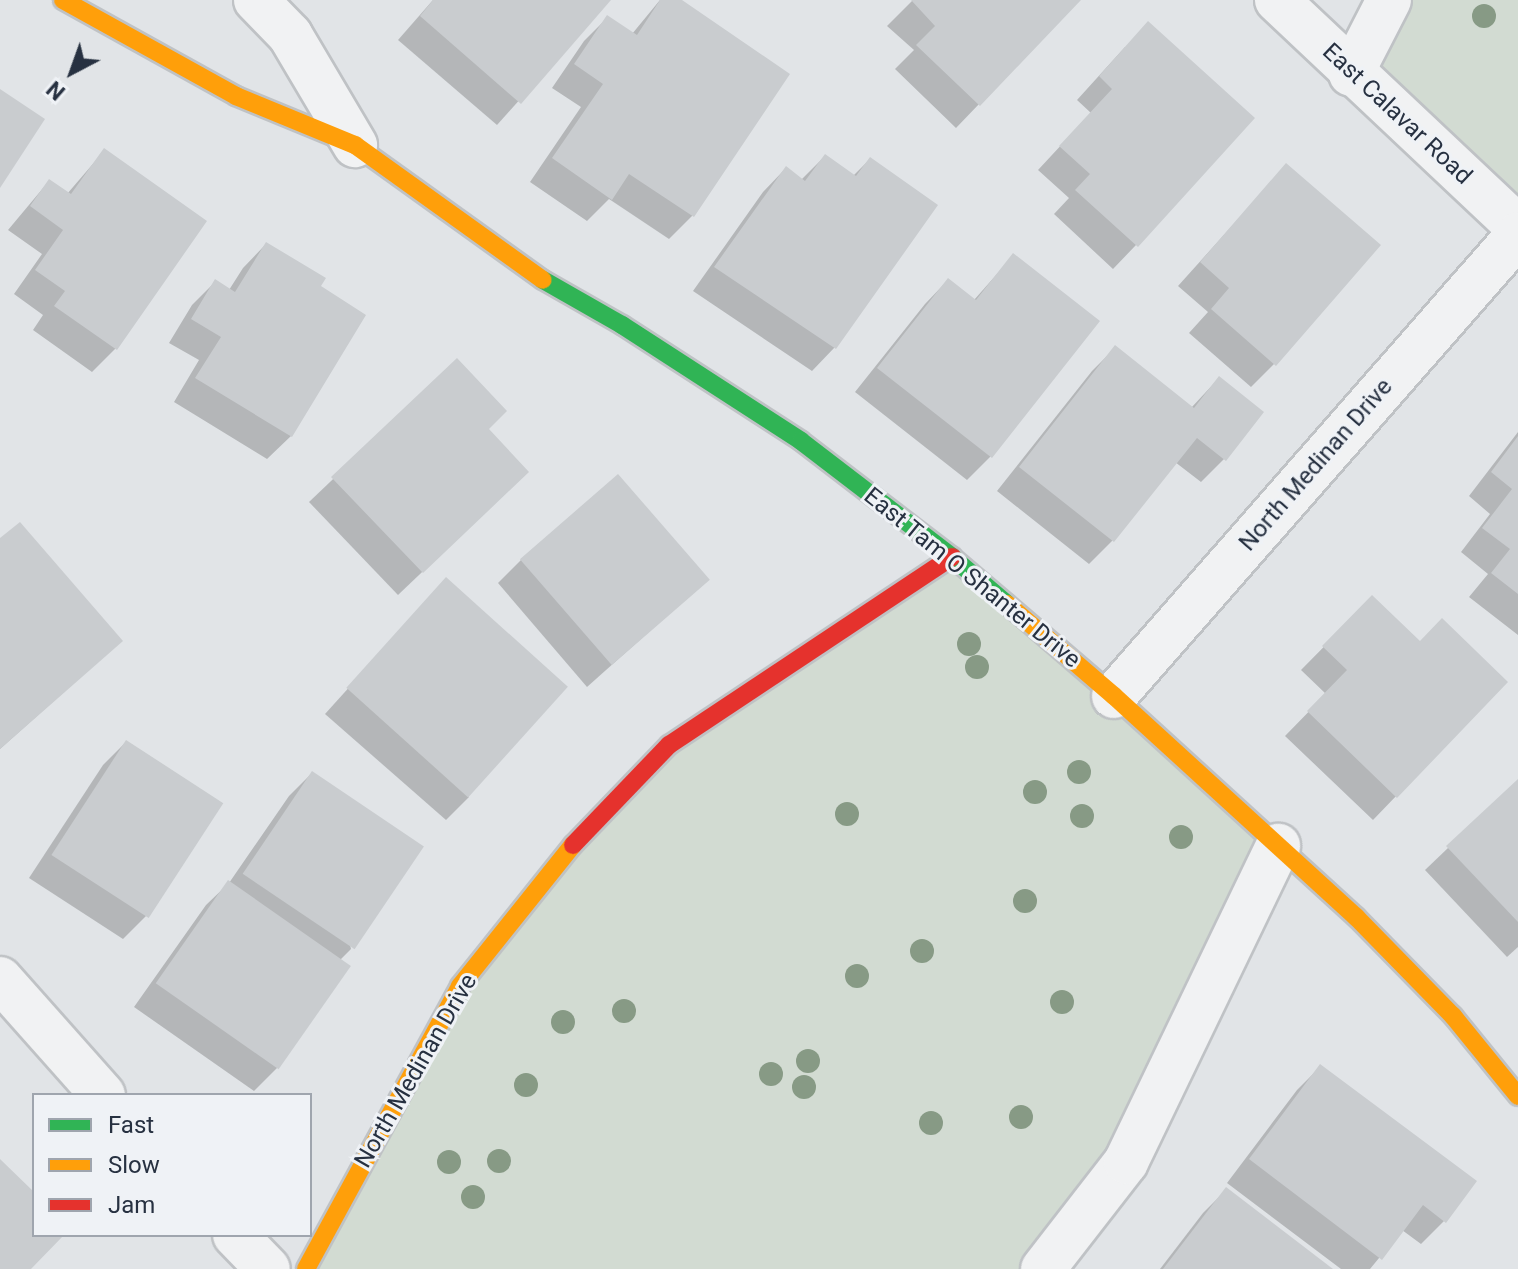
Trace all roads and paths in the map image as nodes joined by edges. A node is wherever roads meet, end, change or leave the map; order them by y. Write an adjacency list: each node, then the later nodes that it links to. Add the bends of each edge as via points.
1 (63, 0): 6 (street, East Tam O Shanter Drive, via 236,96)
2 (256, 0): 6 (street, East Tam O Shanter Drive, via 290,35)
3 (1277, 0): 5 (street, East Calavar Road)
4 (1389, 0): 5 (street)
5 (1351, 74): 7 (street, East Calavar Road)
6 (355, 145): 9 (street, East Tam O Shanter Drive, via 525,269 801,441)
7 (1518, 227)
8 (1518, 235): 10 (street, North Medinan Drive)
9 (952, 557): 10 (street, East Tam O Shanter Drive); 17 (street, North Medinan Drive, via 669,745 555,864 460,986)
10 (1114, 696): 11 (street, East Tam O Shanter Drive)
11 (1278, 846): 14 (street, East Tam O Shanter Drive, via 1453,1016); 18 (street, via 1126,1162)
12 (0, 979): 13 (street)
13 (101, 1093)
14 (1518, 1096)
15 (237, 1237): 16 (street)
16 (268, 1269)
17 (306, 1269)
18 (1043, 1269)

